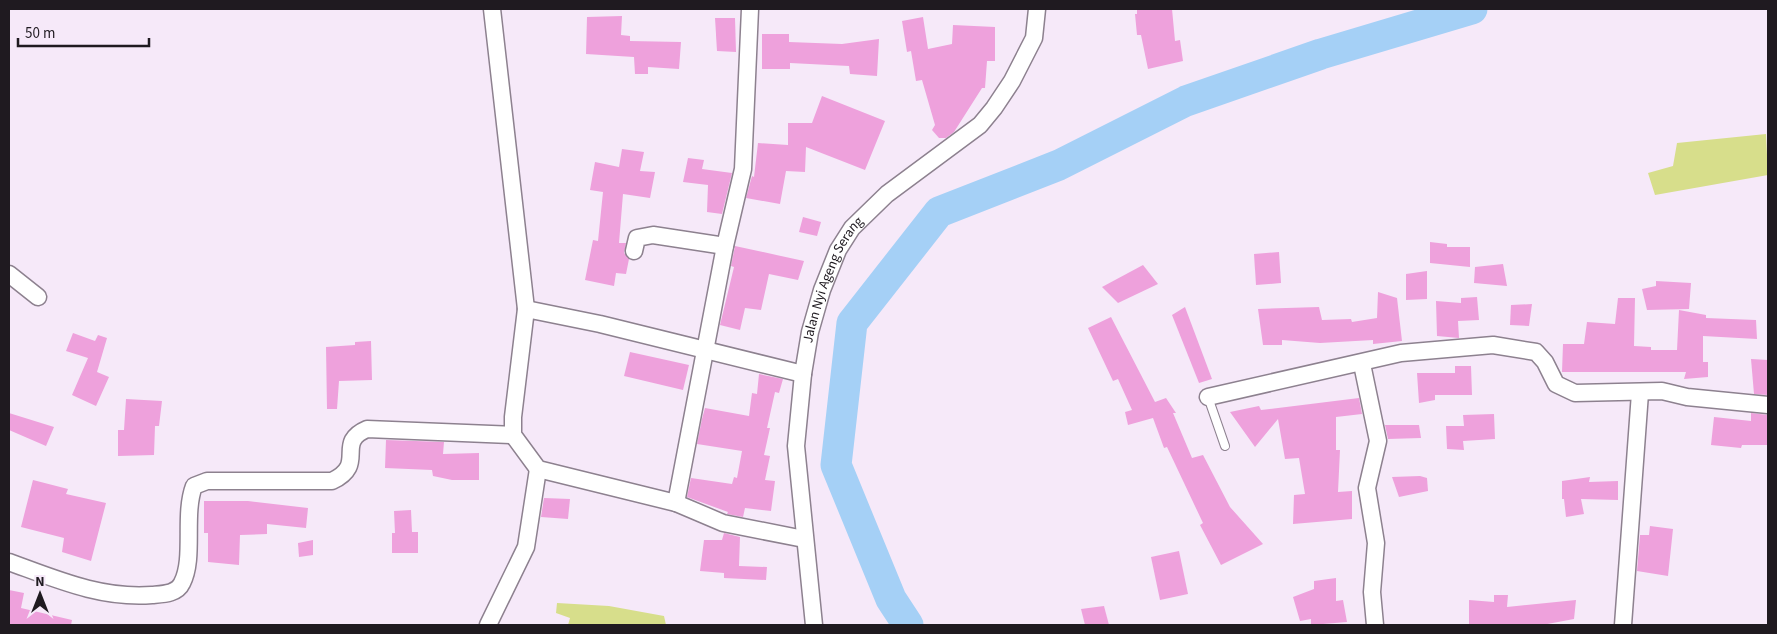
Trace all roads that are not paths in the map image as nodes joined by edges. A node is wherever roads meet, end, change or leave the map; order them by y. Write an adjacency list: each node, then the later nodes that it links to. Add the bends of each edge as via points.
1 (492, 9): 8 (street)
2 (750, 9): 4 (street, via 743,169)
3 (1037, 9): 11 (street, Jalan Nyi Ageng Serang, via 1034,38 1027,54 980,125 886,194 852,228 838,250 810,332)
4 (725, 246): 5 (street, via 653,234 638,238); 9 (street)
5 (634, 251)
6 (9, 274): 7 (street)
7 (38, 297)
8 (526, 309): 9 (street); 15 (street)
9 (704, 349): 11 (street); 18 (street)
10 (1362, 364): 12 (street, via 1401,353 1493,345 1536,352 1556,384 1568,391); 13 (street); 23 (street, via 1378,441 1367,488 1376,543 1372,592)
11 (802, 374): 19 (street, Jalan Nyi Ageng Serang, via 796,446)
12 (1640, 393): 14 (street, via 1662,391 1687,397); 24 (street)
13 (1208, 397): 16 (lane)
14 (1768, 405)
15 (513, 435): 17 (street); 20 (street, via 367,429 353,439 350,468 332,481 207,482 194,486 189,498 183,582 177,590 164,594 124,596 96,592)
16 (1225, 446)
17 (538, 469): 18 (street); 21 (street, via 526,547)
18 (676, 503): 19 (street, via 724,522)
19 (804, 539): 22 (street, Jalan Nyi Ageng Serang)
20 (9, 562)
21 (488, 625)
22 (814, 625)
23 (1375, 625)
24 (1623, 625)

